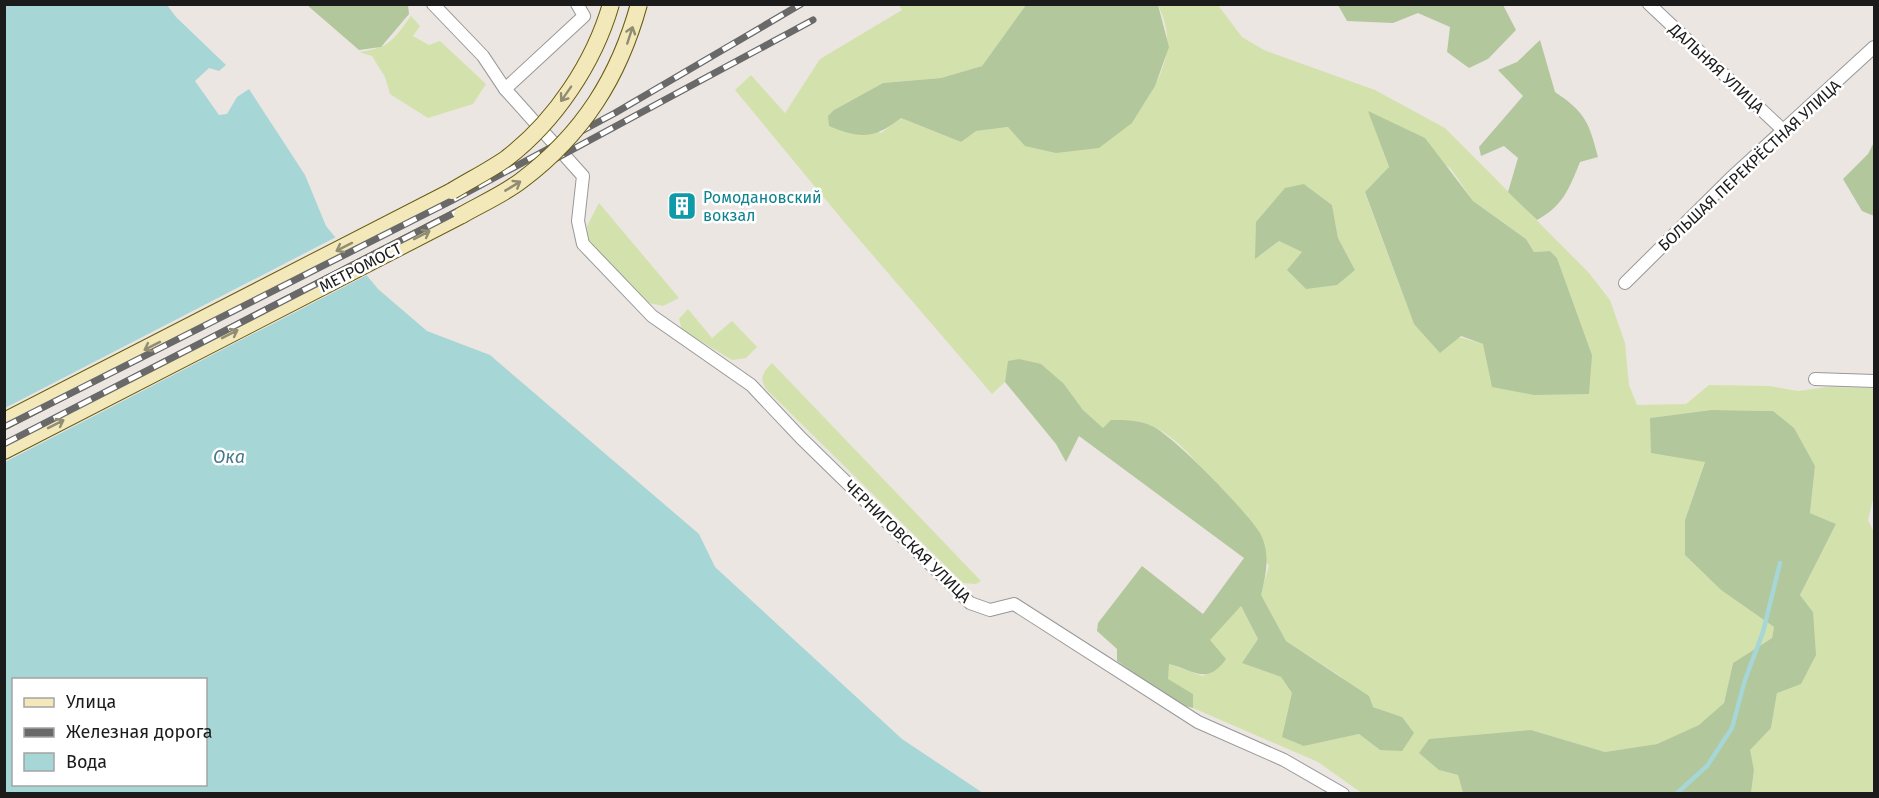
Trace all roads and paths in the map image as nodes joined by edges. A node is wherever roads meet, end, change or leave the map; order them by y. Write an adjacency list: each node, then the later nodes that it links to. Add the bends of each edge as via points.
1 (433, 4): 7 (street, via 483,56)
2 (577, 4): 7 (street, via 584,16)
3 (611, 4): 12 (main road, МЕТРОМОСТ, one-way to 12, bridge, via 581,74 549,119 507,158 452,191)
4 (639, 4): 13 (main road, МЕТРОМОСТ, one-way to 4, bridge, via 520,182 565,145 601,95 629,41)
5 (1649, 4): 8 (street, ДАЛЬНЯЯ УЛИЦА)
6 (1875, 47): 8 (street, БОЛЬШАЯ ПЕРЕКРЁСТНАЯ УЛИЦА)
7 (506, 89): 14 (street, ЧЕРНИГОВСКАЯ УЛИЦА, via 583,176 578,221 583,244 652,316 751,385 970,603 990,610 1014,604 1198,722 1284,760)
8 (1784, 131): 9 (street, БОЛЬШАЯ ПЕРЕКРЁСТНАЯ УЛИЦА)
9 (1624, 283)
10 (1815, 379): 11 (street)
11 (1875, 381)
12 (4, 421)
13 (4, 451)
14 (1343, 794)

